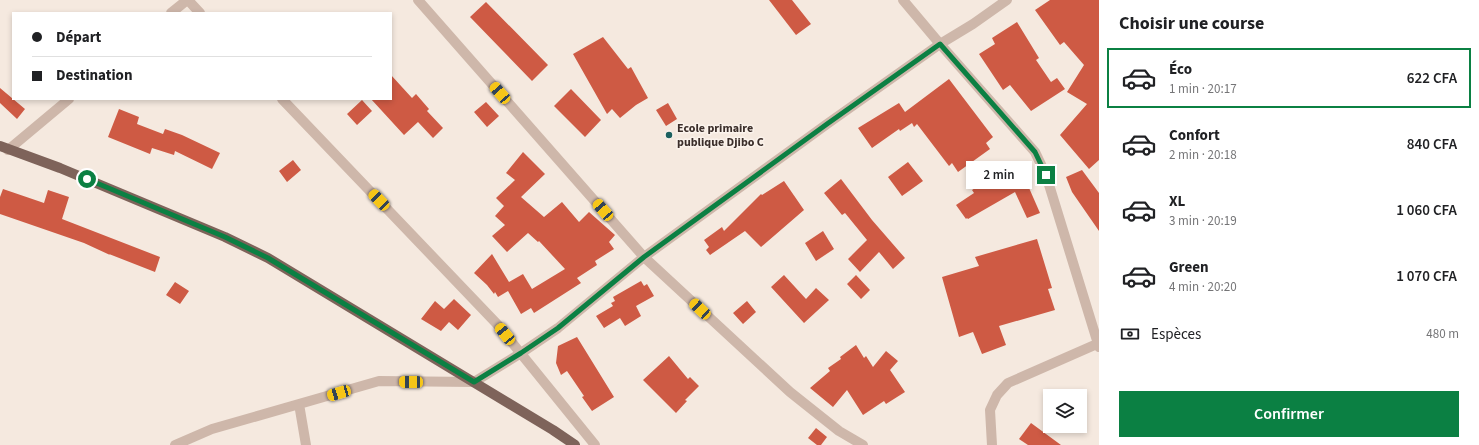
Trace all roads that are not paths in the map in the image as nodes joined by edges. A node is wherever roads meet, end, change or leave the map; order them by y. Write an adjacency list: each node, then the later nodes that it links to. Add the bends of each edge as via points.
1 (187, 0): 5 (street); 6 (street)
2 (418, 0): 11 (street)
3 (903, 0): 7 (street)
4 (1007, 0): 7 (street)
5 (172, 12)
6 (199, 12)
7 (940, 44): 11 (street); 12 (street, via 1035,152 1046,175)
8 (68, 100): 10 (street)
9 (283, 100): 13 (street, via 498,324)
10 (4, 148): 14 (main road, via 74,174 225,237 268,258)
11 (644, 257): 13 (street, via 558,328); 20 (street, via 790,392 839,431)
12 (1099, 344): 21 (street, via 1008,383 997,395 990,410)
13 (521, 353): 14 (street); 19 (street)
14 (474, 382): 15 (street, via 379,381); 18 (main road)
15 (298, 404): 16 (street, via 212,429); 17 (street)
16 (175, 445)
17 (306, 445)
18 (575, 445)
19 (595, 445)
20 (863, 445)
21 (992, 445)

